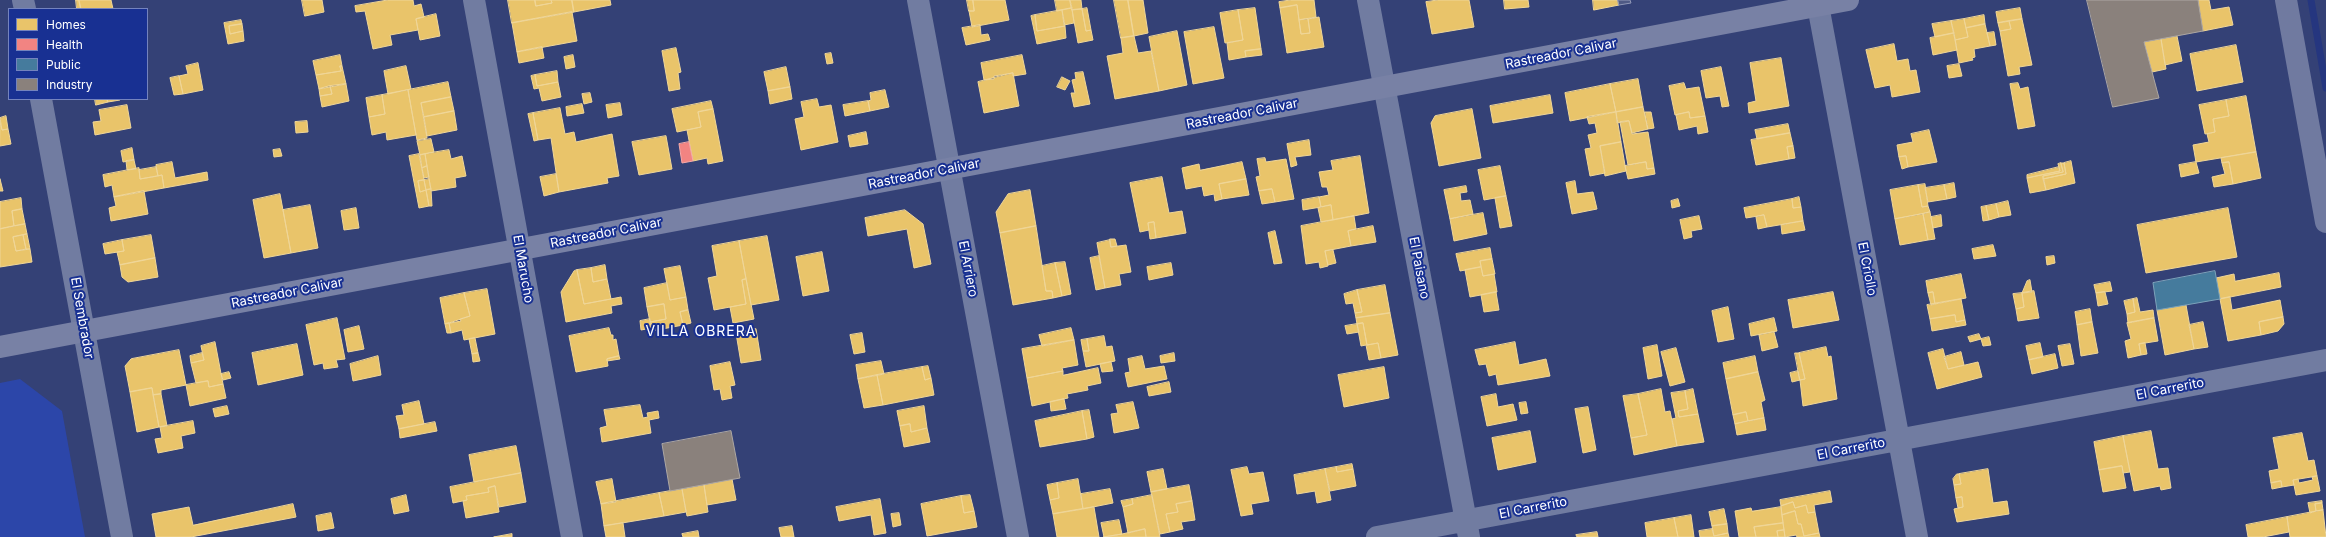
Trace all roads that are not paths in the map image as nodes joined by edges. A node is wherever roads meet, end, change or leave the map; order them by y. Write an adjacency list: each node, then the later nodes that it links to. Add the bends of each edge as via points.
1 (474, 0): 11 (street, El Marucho)
2 (918, 0): 9 (street, El Arriero)
3 (1368, 0): 7 (street, El Paisano)
4 (1848, 0): 6 (main road, Rastreador Calivar)
5 (2286, 0): 10 (main road)
6 (1818, 3): 7 (main road, Rastreador Calivar); 15 (street, El Criollo)
7 (1384, 87): 9 (main road, Rastreador Calivar); 16 (street, El Paisano)
8 (42, 100): 12 (street, El Sembrador)
9 (949, 169): 11 (main road, Rastreador Calivar); 19 (street, El Arriero)
10 (2326, 222)
11 (519, 250): 12 (main road, Rastreador Calivar); 18 (street, El Marucho)
12 (84, 332): 13 (main road, Rastreador Calivar); 17 (street, El Sembrador)
13 (0, 347)
14 (2326, 360): 15 (street, El Carrerito)
15 (1899, 440): 16 (street, El Carrerito); 21 (street, El Criollo)
16 (1468, 529): 20 (street, El Carrerito)
17 (122, 537)
18 (572, 537)
19 (1018, 537)
20 (1377, 537)
21 (1917, 537)

